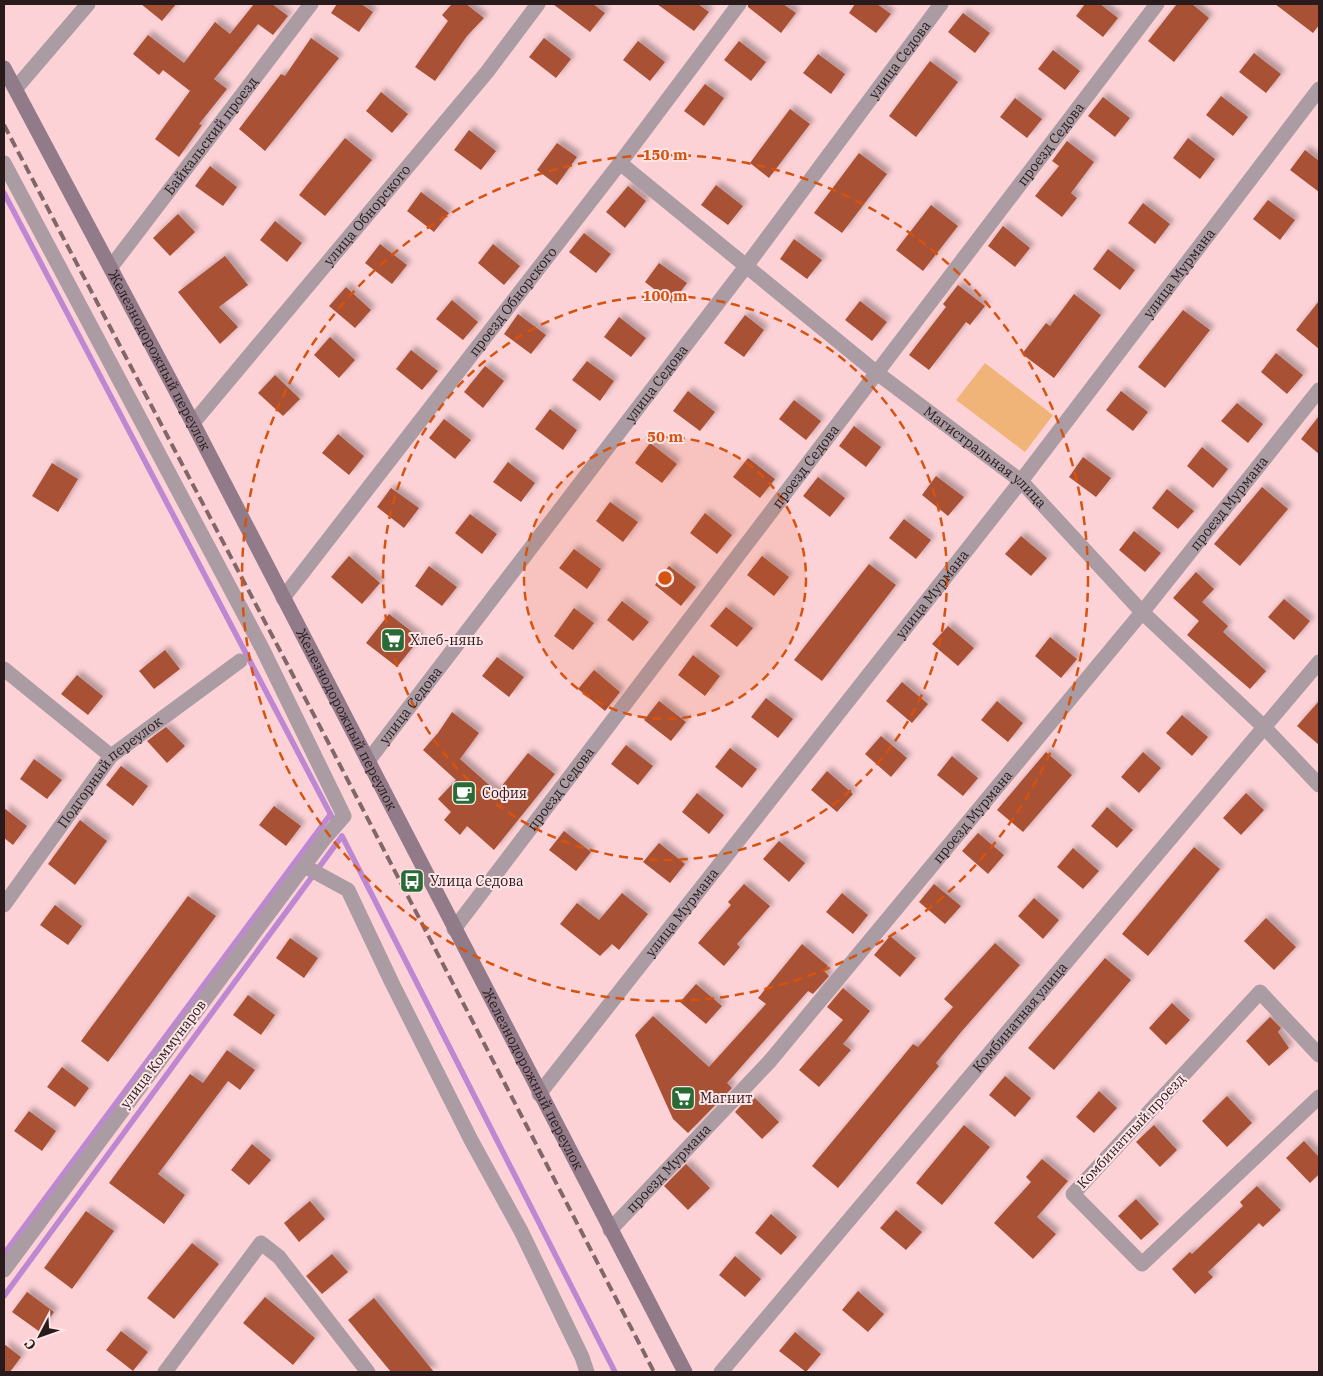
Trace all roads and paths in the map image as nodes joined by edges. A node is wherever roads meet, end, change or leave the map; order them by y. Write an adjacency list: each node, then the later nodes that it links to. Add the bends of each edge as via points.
1 (88, 4): 8 (street)
2 (311, 4): 13 (street, Байкальский проезд)
3 (538, 4): 16 (street, улица Обнорского, via 487,72)
4 (739, 4): 11 (street, проезд Обнорского)
5 (941, 4): 12 (street, улица Седова)
6 (1157, 4): 14 (street, проезд Седова)
7 (4, 68): 8 (street, Железнодорожный переулок)
8 (16, 88): 13 (street, Железнодорожный переулок)
9 (1319, 89): 17 (street, улица Мурмана)
10 (4, 163): 27 (street, улица Коммунаров, via 262,648 344,816)
11 (620, 163): 12 (street, Магистральная улица); 18 (street, проезд Обнорского)
12 (747, 265): 14 (street, Магистральная улица); 25 (street, улица Седова)
13 (111, 268): 16 (street, Железнодорожный переулок)
14 (877, 373): 17 (street, Магистральная улица); 29 (street, проезд Седова)
15 (1319, 390): 19 (street, проезд Мурмана)
16 (193, 423): 18 (street, Железнодорожный переулок)
17 (1020, 481): 19 (street, Магистральная улица); 31 (street, улица Мурмана)
18 (283, 598): 25 (street, Железнодорожный переулок)
19 (1142, 612): 23 (street, Магистральная улица); 33 (street, проезд Мурмана, via 770,1061)
20 (240, 661): 24 (street, Подгорный переулок)
21 (1319, 662): 23 (street, Комбинатная улица)
22 (4, 669): 24 (street)
23 (1264, 727): 26 (street, Магистральная улица); 39 (street, Комбинатная улица)
24 (111, 756): 28 (street, Подгорный переулок)
25 (368, 761): 29 (street, Железнодорожный переулок)
26 (1319, 786)
27 (304, 866): 34 (street, улица Коммунаров); 37 (street, via 348,890 471,1140 521,1231)
28 (4, 905)
29 (454, 929): 31 (street, Железнодорожный переулок)
30 (1319, 1055): 32 (street, Комбинатный проезд, via 1260,992 1073,1194 1142,1264)
31 (539, 1094): 33 (street, Железнодорожный переулок)
32 (1319, 1097)
33 (610, 1230): 38 (street, Железнодорожный переулок)
34 (4, 1270)
35 (165, 1372): 36 (street, via 261,1243 279,1257)
36 (368, 1372)
37 (587, 1372)
38 (685, 1372)
39 (721, 1372)

